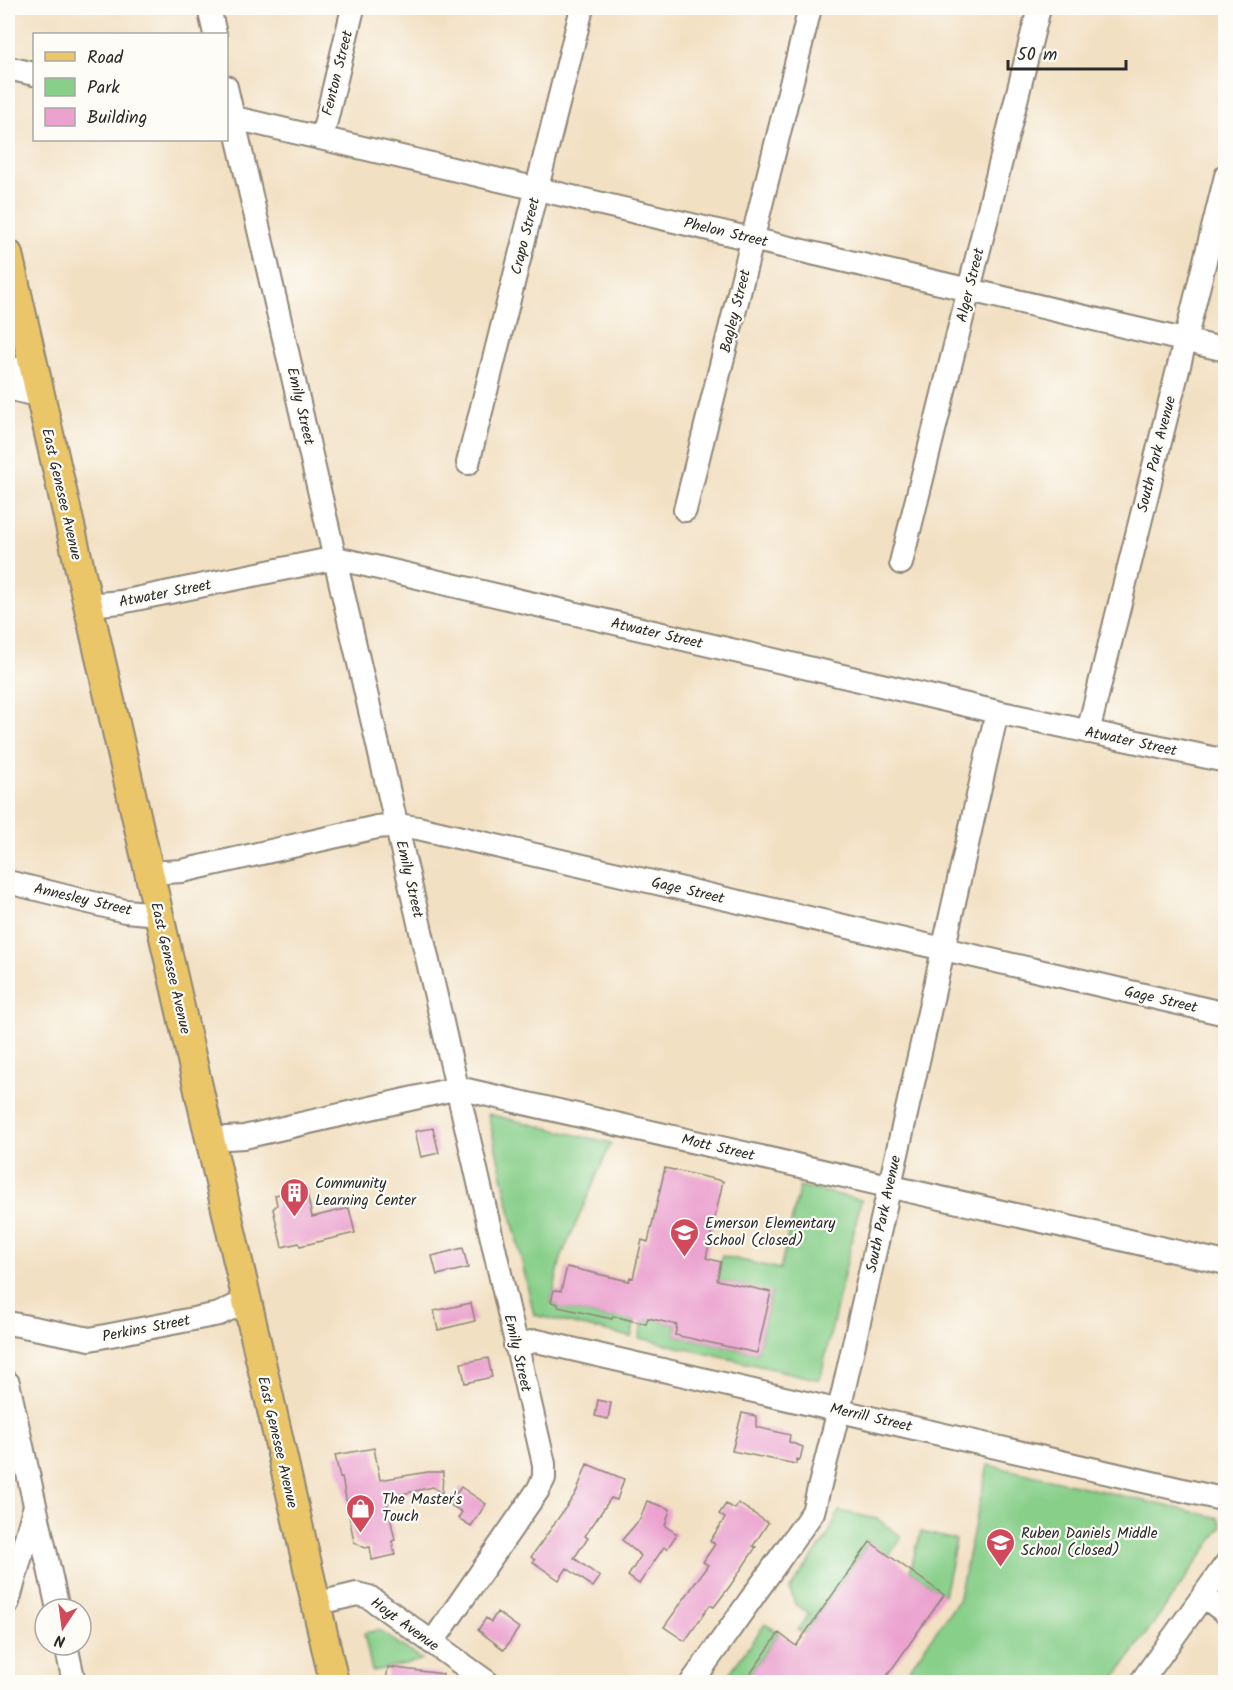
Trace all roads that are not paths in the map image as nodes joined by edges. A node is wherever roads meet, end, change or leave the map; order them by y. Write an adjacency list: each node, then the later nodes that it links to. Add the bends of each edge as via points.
1 (209, 8): 6 (street)
2 (353, 8): 11 (street, Fenton Street)
3 (582, 8): 13 (street, Crapo Street)
4 (810, 8): 14 (street, Bagley Street)
5 (1039, 8): 16 (street, Alger Street)
6 (215, 33)
7 (8, 68): 8 (street)
8 (33, 74)
9 (228, 102): 10 (street, Emily Street)
10 (230, 117): 11 (street, Phelon Street); 23 (street, Emily Street)
11 (322, 138): 13 (street, Phelon Street)
12 (1226, 176): 17 (street, South Park Avenue)
13 (537, 189): 14 (street, Phelon Street); 21 (street, Crapo Street)
14 (754, 239): 16 (street, Phelon Street); 22 (street, Bagley Street)
15 (8, 254): 19 (main road, East Genesee Avenue)
16 (969, 289): 17 (street, Phelon Street); 24 (street, Alger Street)
17 (1185, 340): 18 (street, Phelon Street); 27 (street, South Park Avenue)
18 (1226, 350)
19 (27, 379): 20 (street); 25 (main road, East Genesee Avenue)
20 (8, 388)
21 (468, 463)
22 (685, 510)
23 (336, 558): 25 (street, Atwater Street, via 122,602); 26 (street, Atwater Street); 29 (street, Emily Street)
24 (901, 563)
25 (88, 605): 30 (main road, East Genesee Avenue)
26 (997, 712): 27 (street, Atwater Street); 33 (street, South Park Avenue)
27 (1089, 732): 28 (street, Atwater Street)
28 (1226, 761)
29 (397, 825): 30 (street, Gage Street, via 182,871); 33 (street, Gage Street); 35 (street, Emily Street)
30 (148, 873): 32 (main road, East Genesee Avenue)
31 (8, 882): 32 (street, Annesley Street, via 125,911)
32 (159, 915): 36 (main road, East Genesee Avenue)
33 (943, 948): 34 (street, Gage Street); 37 (street, South Park Avenue)
34 (1226, 1014)
35 (458, 1088): 36 (street, Mott Street, via 244,1137); 37 (street, Mott Street); 41 (street, Emily Street)
36 (210, 1139): 39 (main road, East Genesee Avenue)
37 (889, 1186): 38 (street, Mott Street); 43 (street, South Park Avenue)
38 (1226, 1263)
39 (246, 1301): 40 (street, Perkins Street, via 219,1314 90,1339); 49 (main road, East Genesee Avenue)
40 (8, 1323)
41 (515, 1345): 43 (street, Merrill Street, via 537,1341); 51 (street, Emily Street, via 544,1478)
42 (8, 1383): 45 (street)
43 (840, 1410): 44 (street, Merrill Street); 56 (street, South Park Avenue, via 813,1512)
44 (1226, 1500)
45 (35, 1504): 47 (street); 48 (street)
46 (1217, 1581): 50 (street); 57 (street)
47 (55, 1597)
48 (8, 1602)
49 (315, 1604): 51 (street, Hoyt Avenue, via 357,1594 369,1597); 54 (main road, East Genesee Avenue)
50 (1226, 1612)
51 (432, 1643): 55 (street, Hoyt Avenue)
52 (69, 1657): 53 (street)
53 (74, 1683)
54 (334, 1683)
55 (487, 1683)
56 (692, 1683)
57 (1141, 1683)

